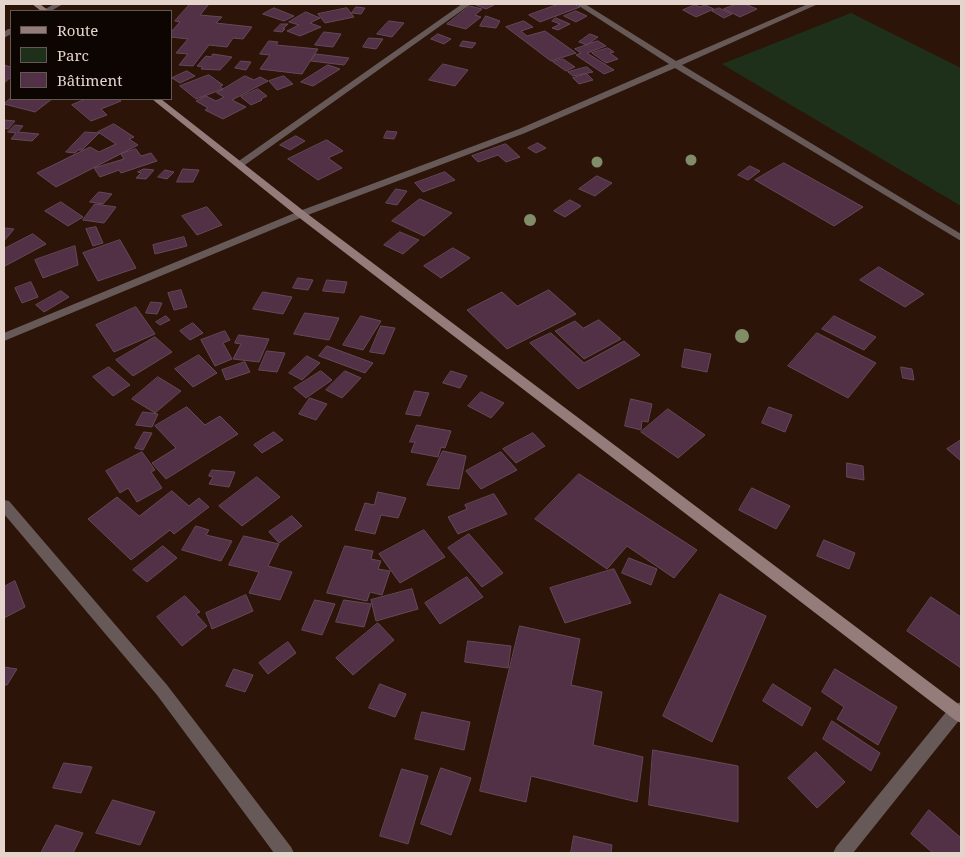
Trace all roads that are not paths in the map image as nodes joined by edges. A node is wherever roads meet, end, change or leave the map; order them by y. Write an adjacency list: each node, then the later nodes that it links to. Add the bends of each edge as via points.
1 (59, 4): 5 (street)
2 (467, 4): 8 (street)
3 (580, 4): 6 (street)
4 (814, 4): 6 (street)
5 (48, 10)
6 (675, 64): 9 (street, via 522,131); 10 (street)
7 (157, 100): 8 (main road)
8 (239, 165): 9 (main road)
9 (301, 214): 11 (street); 13 (main road)
10 (961, 238)
11 (4, 337)
12 (4, 506): 14 (street, via 162,690)
13 (960, 712): 15 (street)
14 (285, 853)
15 (842, 853)

